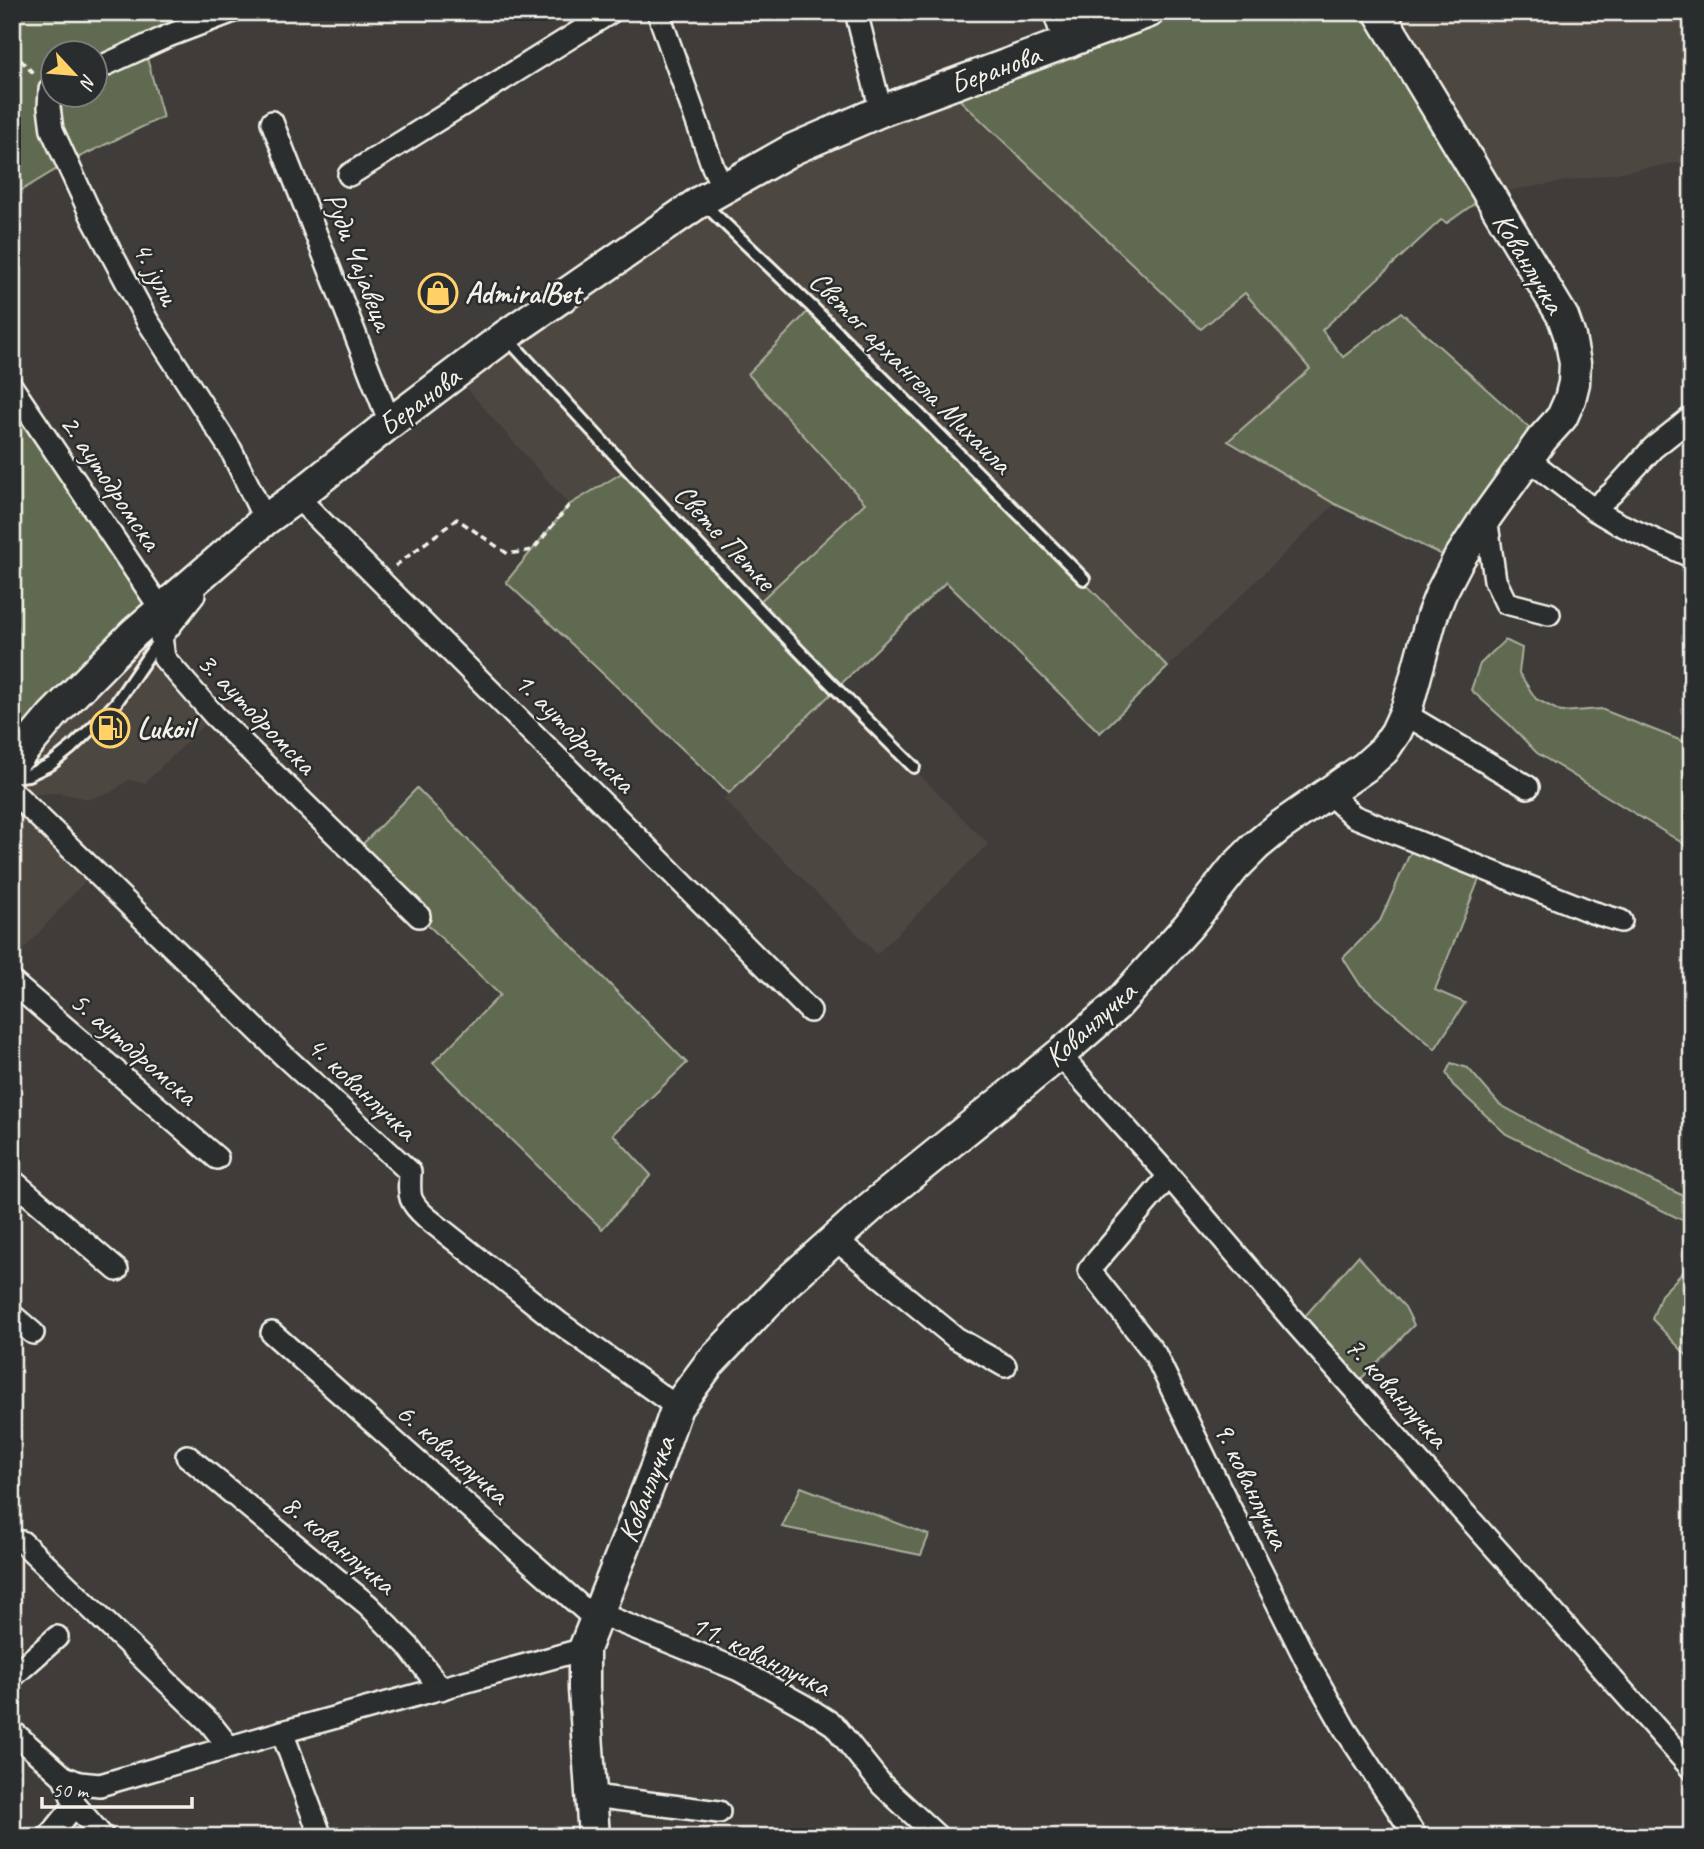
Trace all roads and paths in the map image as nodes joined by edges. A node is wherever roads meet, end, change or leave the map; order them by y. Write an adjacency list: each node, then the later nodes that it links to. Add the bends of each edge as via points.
1 (231, 12): 8 (street)
2 (611, 12): 16 (street, Руди Чајавеца)
3 (658, 12): 17 (street, via 713,167)
4 (856, 12): 14 (street)
5 (1059, 12): 9 (street)
6 (1149, 12): 9 (street, Беранова)
7 (1379, 12): 22 (street, Кованлучка, via 1563,317 1570,337 1575,363 1570,399 1562,417)
8 (199, 18): 11 (street)
9 (1069, 42): 14 (street, Беранова)
10 (12, 51): 12 (path)
11 (108, 63)
12 (38, 76)
13 (48, 108): 27 (street, 4. јули, via 52,130 93,219 147,320 231,450)
14 (881, 111): 17 (street, Беранова, via 793,149)
15 (272, 122): 21 (street, Руди Чајавеца)
16 (349, 175)
17 (712, 195): 18 (street, Беранова); 30 (lane, Светог архангела Михаила, via 812,307)
18 (505, 336): 21 (street, Беранова); 35 (lane, Свете Петке, via 627,470)
19 (12, 387): 32 (street, 2. аутодромска)
20 (1692, 417): 25 (street, via 1653,448)
21 (390, 423): 23 (street, Беранова)
22 (1528, 459): 25 (street); 26 (street, Кованлучка)
23 (297, 497): 27 (street, Беранова); 29 (street, 1. аутодромска)
24 (569, 505): 29 (path, via 533,550 508,554 457,519)
25 (1593, 509): 28 (street)
26 (1486, 517): 31 (street, via 1495,580 1506,603); 33 (street, Кованлучка, via 1441,593)
27 (256, 527): 32 (street, Беранова)
28 (1692, 557)
29 (379, 578): 43 (street, 1. аутодромска)
30 (1084, 579)
31 (1549, 614)
32 (161, 623): 34 (street, Беранова, via 134,633 53,715); 36 (lane, via 117,704 51,764); 40 (street, 3. аутодромска, via 164,658 214,715)
33 (1405, 714): 37 (street); 39 (street, Кованлучка, via 1384,750)
34 (12, 765)
35 (914, 767)
36 (12, 777)
37 (1528, 787)
38 (12, 791): 54 (street, 4. кованлучка, via 410,1172 413,1206 558,1322)
39 (1329, 793): 41 (street, via 1353,816); 44 (street, Кованлучка, via 1257,845 1116,1006)
40 (419, 916)
41 (1621, 922)
42 (12, 982): 45 (street, 5. аутодромска)
43 (810, 1011)
44 (1059, 1054): 46 (street, 7. кованлучка); 48 (street, Кованлучка)
45 (217, 1158)
46 (1169, 1177): 65 (street, 7. кованлучка); 75 (street, 9. кованлучка, via 1089,1270 1155,1354 1308,1664)
47 (12, 1180): 49 (street)
48 (835, 1239): 53 (street, via 956,1338); 54 (street, Кованлучка, via 709,1364)
49 (117, 1270)
50 (12, 1315): 51 (street)
51 (33, 1333)
52 (272, 1333): 57 (street, 6. кованлучка)
53 (1005, 1366)
54 (677, 1407): 57 (street, Кованлучка)
55 (187, 1456): 61 (street, 8. кованлучка, via 368,1605)
56 (22, 1542): 64 (street, via 210,1723)
57 (596, 1616): 59 (street, Кованлучка); 74 (street, 11. кованлучка, via 739,1670 834,1725 882,1785)
58 (57, 1637): 60 (street)
59 (584, 1649): 61 (street); 67 (street, Кованлучка)
60 (12, 1677)
61 (441, 1689): 63 (street)
62 (12, 1731): 66 (street)
63 (282, 1732): 64 (street); 72 (street)
64 (229, 1747): 66 (street, via 100,1785)
65 (1692, 1769)
66 (64, 1777): 68 (street)
67 (593, 1796): 69 (street); 73 (street, Кованлучка)
68 (75, 1805): 70 (street); 71 (street)
69 (719, 1812)
70 (49, 1837)
71 (103, 1837)
72 (321, 1837)
73 (594, 1837)
74 (938, 1837)
75 (1416, 1837)

